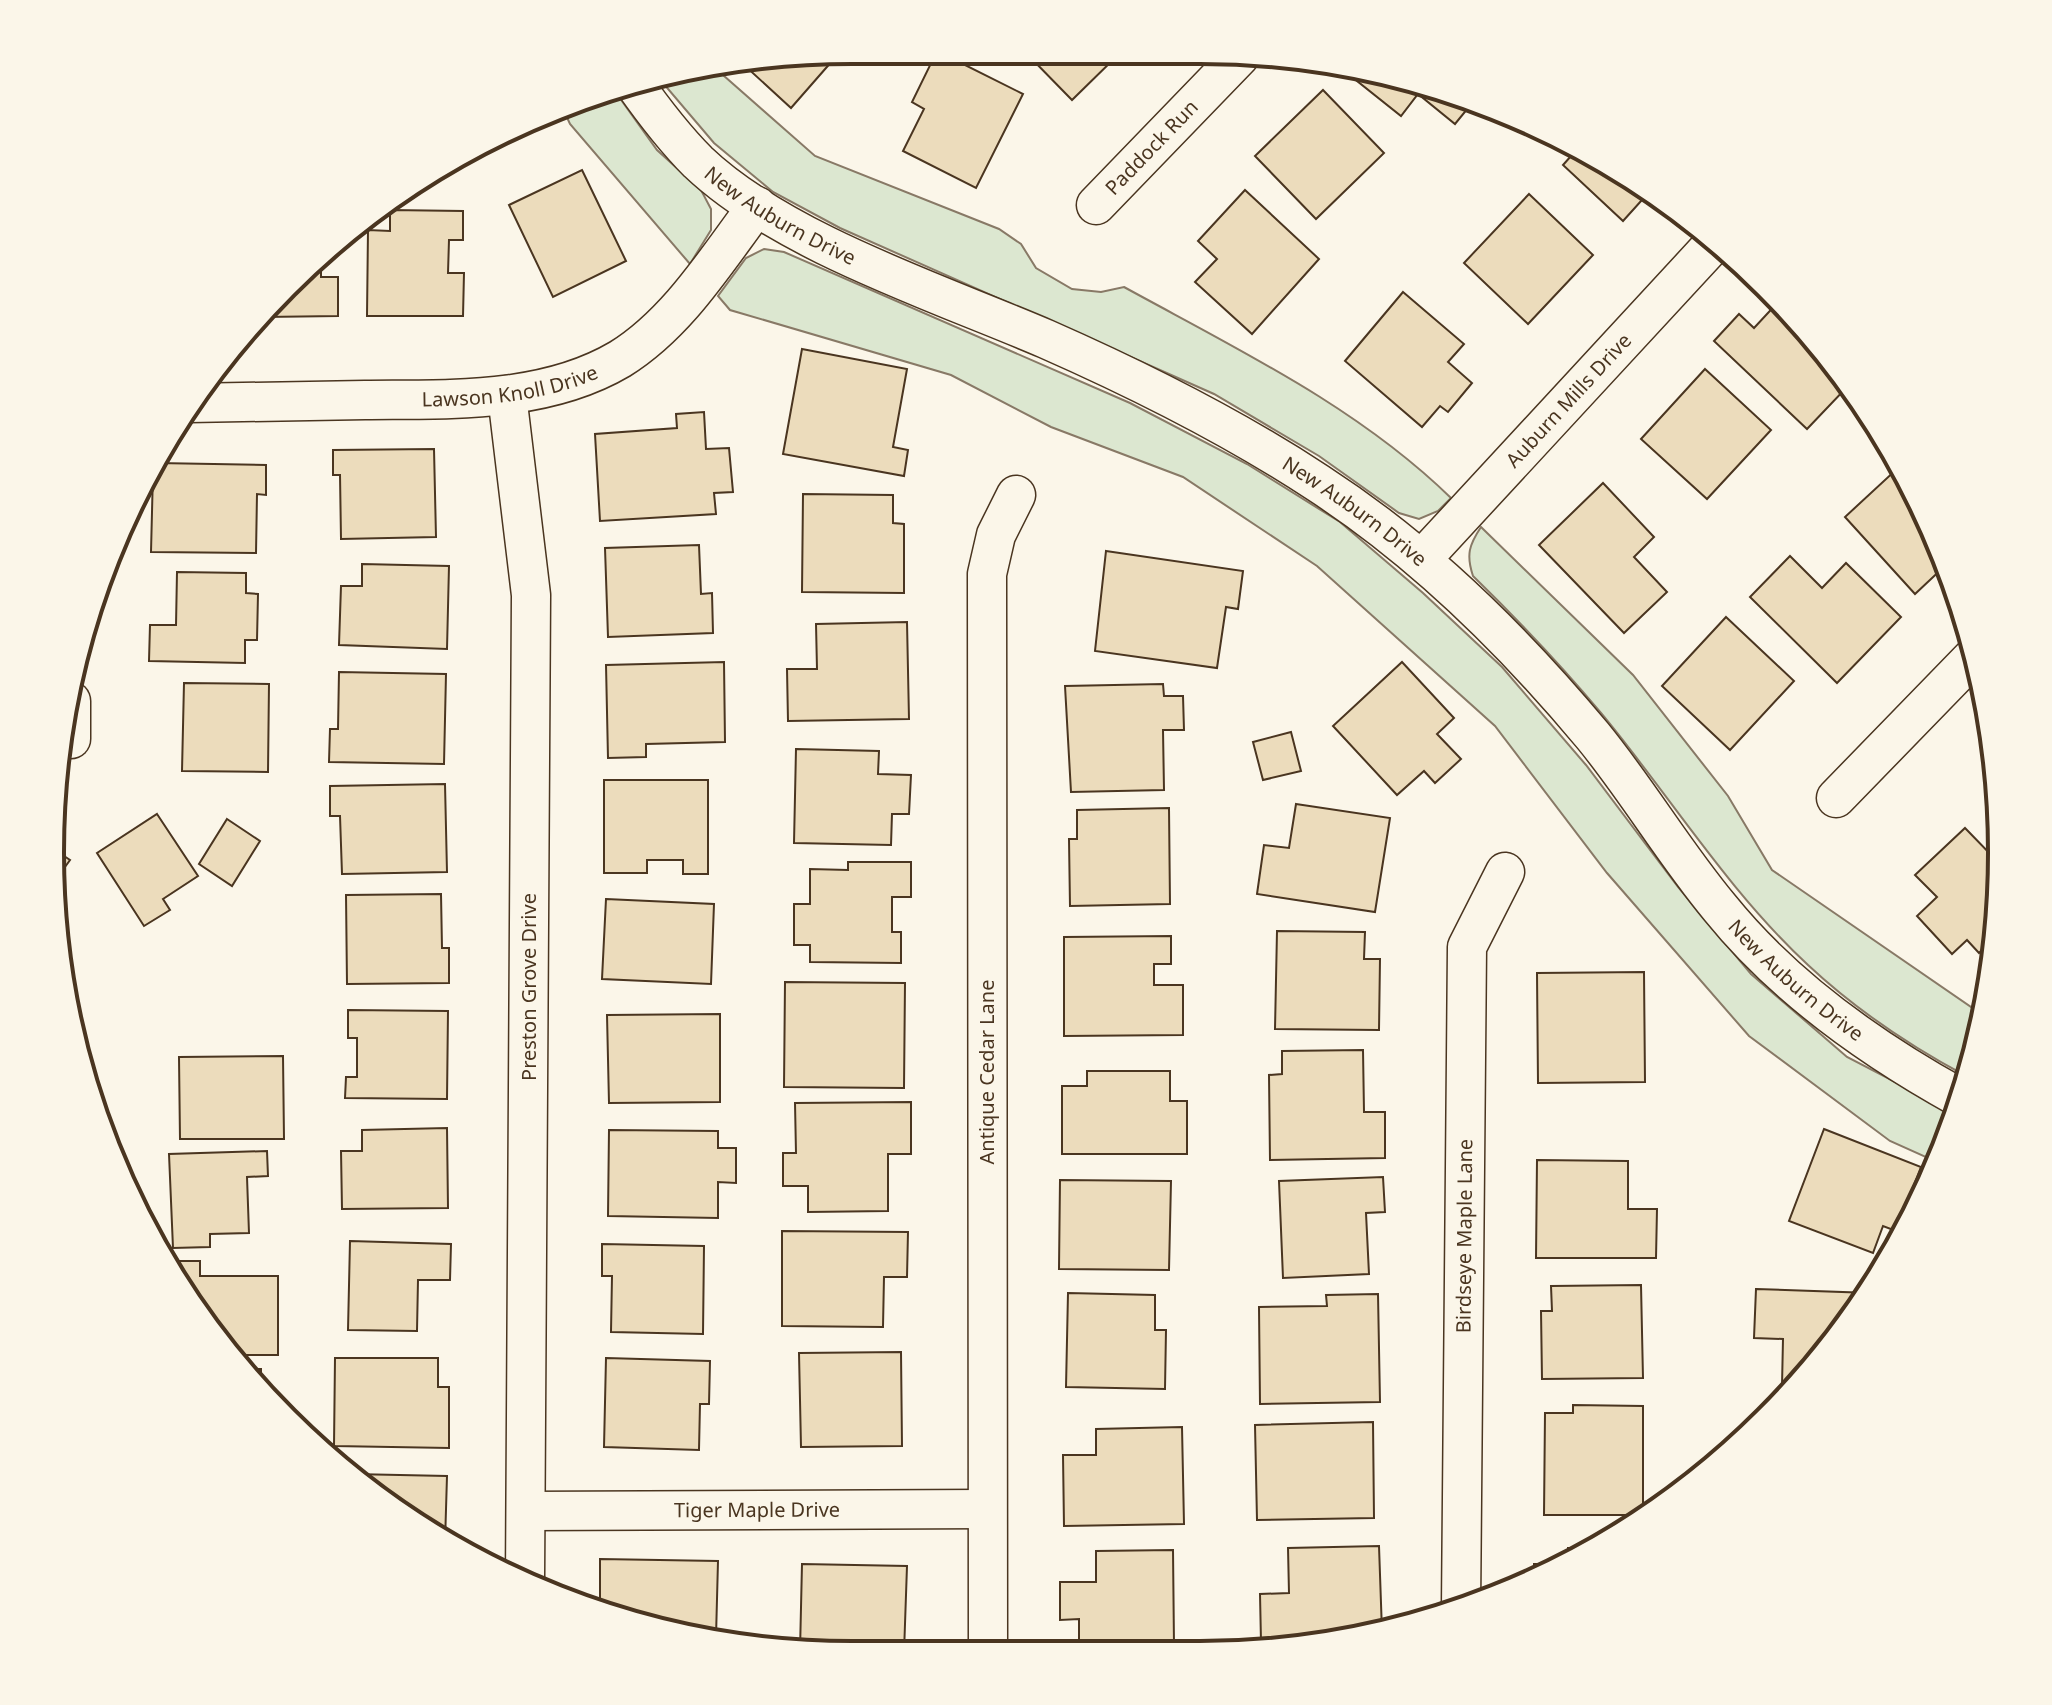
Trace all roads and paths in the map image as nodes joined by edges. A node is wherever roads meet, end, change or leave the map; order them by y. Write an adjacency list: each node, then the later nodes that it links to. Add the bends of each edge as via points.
1 (1231, 65): 3 (street, Paddock Run)
2 (642, 93): 4 (street, New Auburn Drive, via 698,162)
3 (1096, 205)
4 (757, 206): 6 (street, Lawson Knoll Drive, via 665,323 619,359 555,385); 9 (street, New Auburn Drive, via 811,238 1053,342 1196,412 1318,483)
5 (1707, 250): 9 (street, Auburn Mills Drive)
6 (507, 395): 7 (street, Lawson Knoll Drive); 15 (street, Preston Grove Drive, via 531,595)
7 (205, 403)
8 (1016, 495): 14 (street, Antique Cedar Lane, via 996,535 987,574)
9 (1422, 559): 13 (street, New Auburn Drive, via 1507,640 1594,738 1721,910 1798,987 1859,1034)
10 (1965, 665): 11 (street)
11 (1836, 798)
12 (1505, 872): 17 (street, Birdseye Maple Lane, via 1467,947)
13 (1950, 1092)
14 (987, 1509): 15 (street, Tiger Maple Drive); 18 (street, Antique Cedar Lane)
15 (527, 1511): 16 (street, Preston Grove Drive)
16 (525, 1570)
17 (1461, 1596)
18 (988, 1641)

